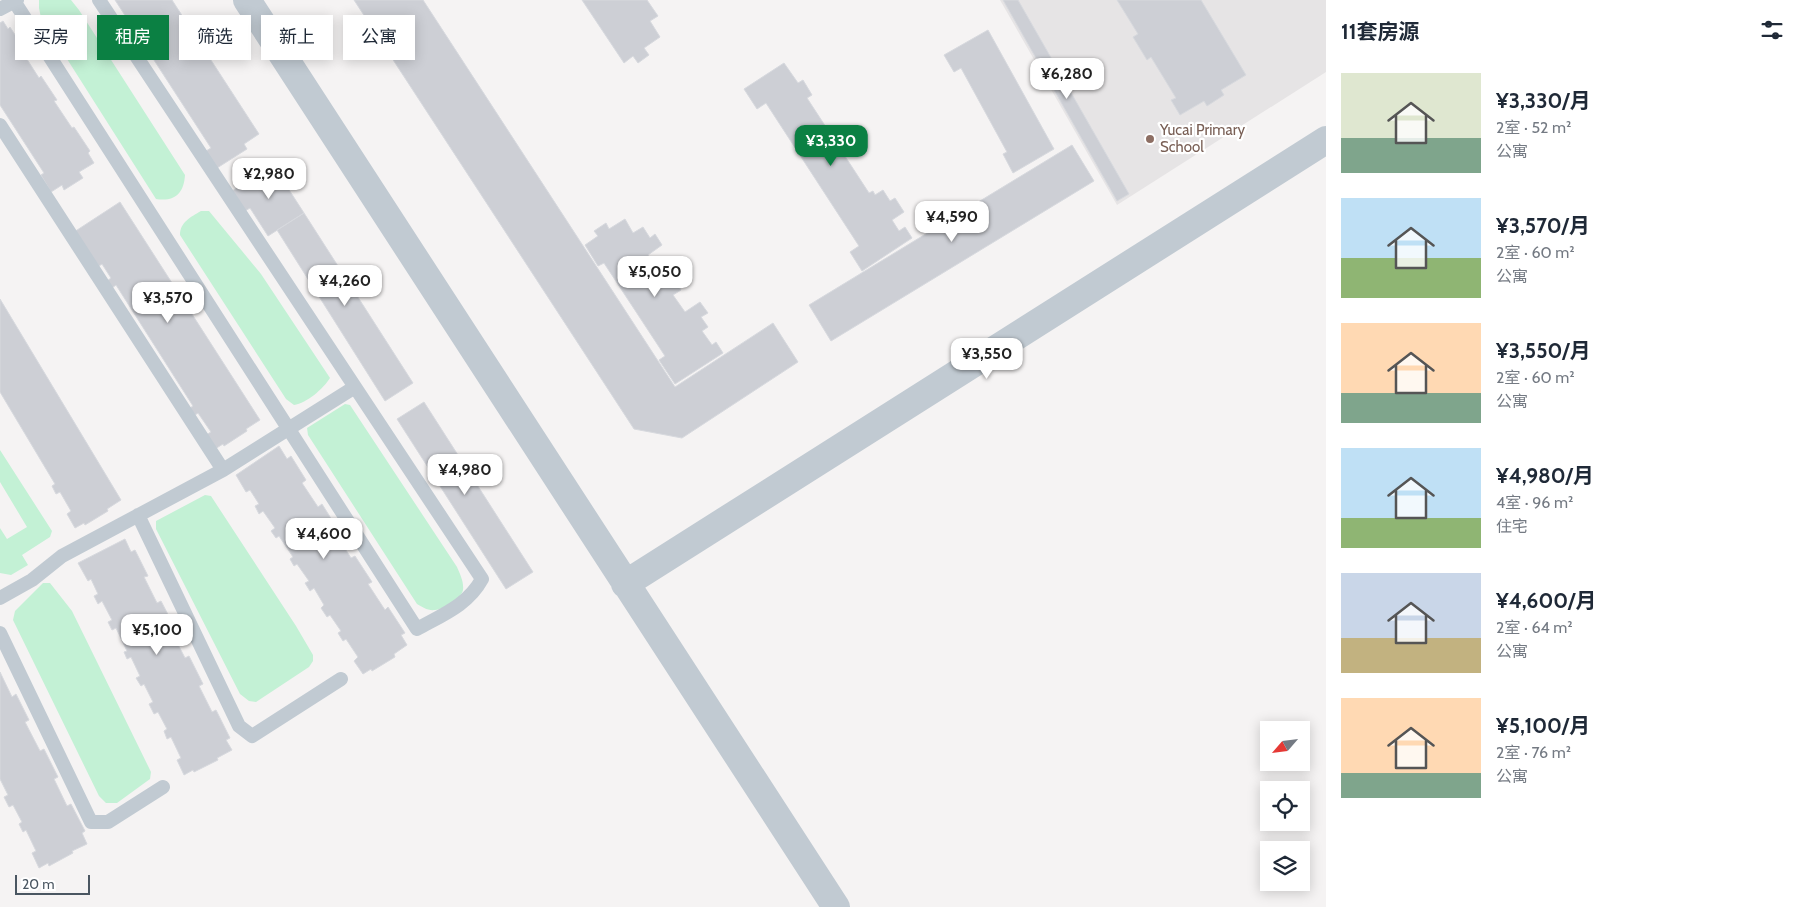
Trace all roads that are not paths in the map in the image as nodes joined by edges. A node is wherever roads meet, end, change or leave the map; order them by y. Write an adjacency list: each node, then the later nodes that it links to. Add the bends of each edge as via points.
1 (99, 0): 7 (lane)
2 (247, 0): 11 (street)
3 (15, 1): 4 (lane); 8 (lane)
4 (0, 9)
5 (0, 125): 9 (lane)
6 (1326, 140): 11 (street)
7 (355, 387): 8 (lane); 8 (lane, via 482,579 467,600 417,629)
8 (288, 428): 9 (lane)
9 (223, 470): 10 (lane)
10 (138, 516): 12 (lane, via 62,556 32,580); 14 (lane, via 239,726 252,736)
11 (625, 584): 16 (street)
12 (0, 598)
13 (0, 633): 15 (lane, via 91,822 108,822)
14 (342, 679)
15 (164, 787)
16 (836, 907)

